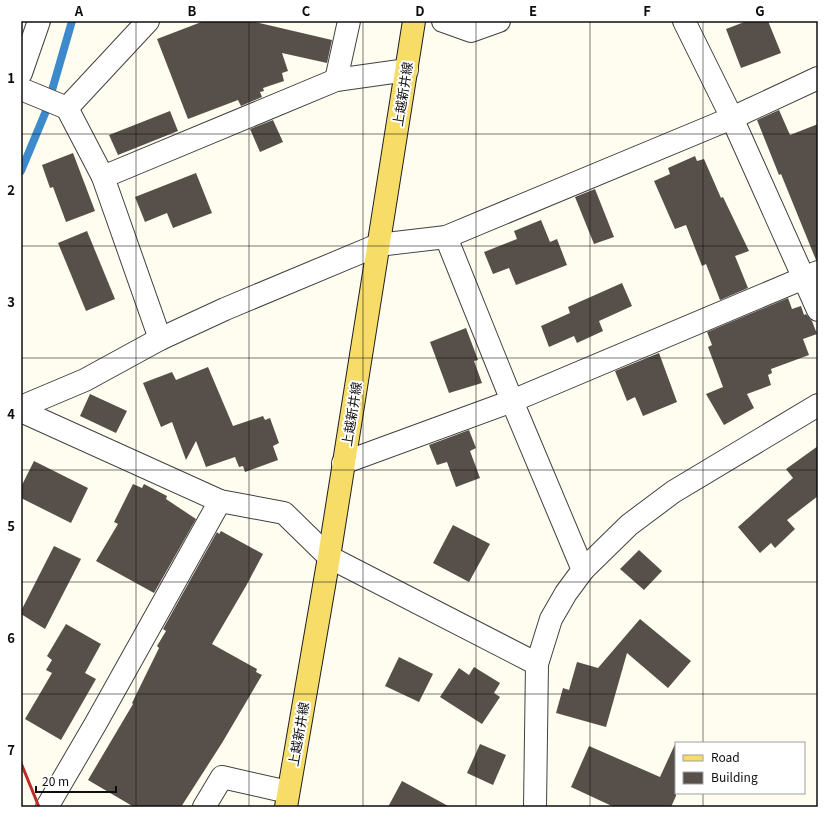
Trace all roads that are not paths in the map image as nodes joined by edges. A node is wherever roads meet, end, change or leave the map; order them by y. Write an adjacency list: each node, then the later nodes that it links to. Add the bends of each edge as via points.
1 (38, 21): 9 (street)
2 (148, 21): 13 (street)
3 (349, 21): 11 (street)
4 (414, 21): 8 (main road, 上越新井線)
5 (443, 21): 6 (street, via 471,31)
6 (499, 21)
7 (684, 21): 14 (street)
8 (407, 70): 11 (street); 17 (main road, 上越新井線)
9 (21, 73)
10 (818, 78): 14 (street)
11 (336, 80): 15 (street)
12 (27, 91): 13 (street)
13 (65, 108): 15 (street)
14 (732, 118): 16 (street); 18 (street)
15 (103, 177): 20 (street)
16 (446, 237): 17 (street); 21 (street)
17 (378, 245): 20 (street); 25 (main road, 上越新井線)
18 (811, 275): 19 (street); 21 (street)
19 (818, 310)
20 (160, 339): 23 (street, via 85,380)
21 (512, 401): 25 (street); 28 (street)
22 (818, 405): 28 (street, via 673,492 629,525)
23 (21, 407)
24 (21, 411): 26 (street)
25 (343, 462): 27 (main road, 上越新井線)
26 (220, 500): 27 (street, via 284,513); 31 (street)
27 (329, 557): 29 (street); 30 (main road, 上越新井線)
28 (583, 570): 29 (street, via 551,619)
29 (538, 664): 33 (street)
30 (287, 799): 32 (street, via 222,777)
31 (47, 807)
32 (204, 807)
33 (535, 807)

